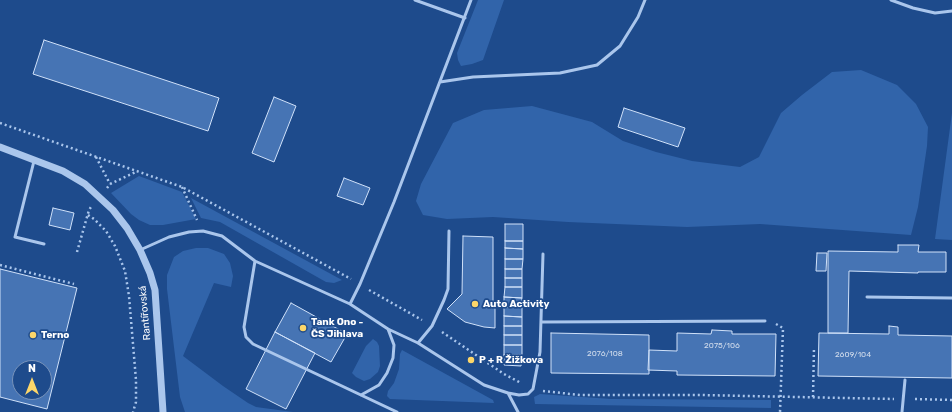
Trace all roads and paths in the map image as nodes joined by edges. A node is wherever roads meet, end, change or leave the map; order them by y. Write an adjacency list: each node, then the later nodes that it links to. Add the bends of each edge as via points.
1 (415, 0): 6 (lane)
2 (472, 0): 6 (lane)
3 (645, 0): 7 (lane, via 620,46 597,65 560,73 473,77)
4 (891, 0): 5 (lane, via 935,12)
5 (952, 11)
6 (465, 18): 7 (lane)
7 (440, 82): 26 (lane)
8 (0, 123): 10 (path)
9 (0, 147): 11 (street, Rantířovská)
10 (96, 157): 12 (path); 13 (path)
11 (34, 159): 15 (street, Rantířovská, via 63,171); 19 (lane, via 15,237)
12 (138, 171): 13 (path); 14 (path)
13 (110, 184): 15 (path)
14 (182, 187): 17 (path); 26 (path)
15 (99, 196): 16 (path); 20 (street, Rantířovská, via 127,228)
16 (88, 215): 21 (path); 44 (path, via 106,231 125,271 136,380 136,402)
17 (203, 231): 20 (lane, via 169,237); 23 (lane, via 222,236)
18 (449, 231): 32 (lane, via 448,289)
19 (44, 244)
20 (140, 250): 45 (street, Rantířovská, via 155,290)
21 (77, 252)
22 (543, 254): 31 (lane)
23 (255, 261): 29 (lane); 39 (lane, via 244,327 246,337 253,344)
24 (0, 265): 25 (path)
25 (74, 284)
26 (360, 284): 29 (lane); 32 (path)
27 (867, 297): 28 (lane)
28 (952, 298)
29 (350, 304): 33 (lane)
30 (765, 321): 31 (lane); 40 (path, via 774,322 783,328)
31 (542, 322): 37 (lane, via 540,352)
32 (432, 326): 34 (lane); 37 (path, via 504,374)
33 (388, 329): 34 (lane); 39 (lane, via 394,346 393,358 387,373 379,385)
34 (418, 343): 38 (lane, via 484,385)
35 (814, 347): 41 (path)
36 (905, 380): 42 (lane)
37 (533, 389): 38 (lane, via 528,394); 40 (path, via 580,395)
38 (508, 393): 47 (lane)
39 (361, 395): 46 (lane)
40 (781, 396): 41 (path); 48 (path)
41 (813, 397): 42 (path)
42 (903, 399): 43 (path); 49 (lane)
43 (952, 400)
44 (133, 412)
45 (163, 412)
46 (397, 412)
47 (518, 412)
48 (780, 412)
49 (902, 412)

